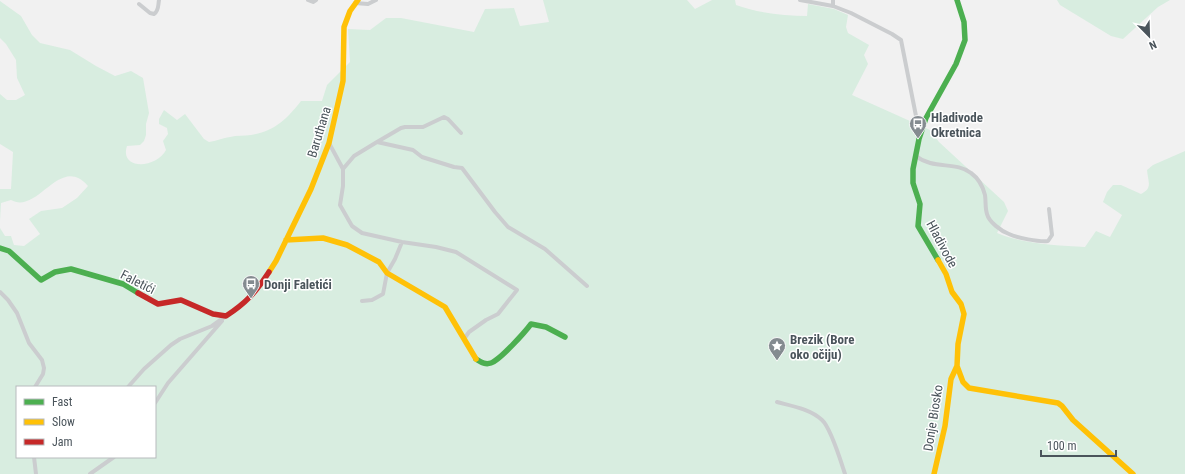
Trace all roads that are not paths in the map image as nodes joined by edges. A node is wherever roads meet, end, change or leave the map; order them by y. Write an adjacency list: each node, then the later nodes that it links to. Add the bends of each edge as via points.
1 (159, 0): 9 (street, via 158,9 154,14)
2 (308, 0): 3 (street)
3 (316, 0)
4 (376, 0): 8 (street, Baruthana, via 368,4)
5 (800, 0): 10 (street, Hladivode)
6 (833, 0): 10 (street)
7 (957, 0): 12 (street, via 964,22 964,40 956,64 926,118)
8 (356, 2): 14 (street, Baruthana, via 344,27 343,81)
9 (140, 4)
10 (833, 6): 12 (street, Hladivode, via 901,40)
11 (461, 133): 13 (street, via 444,117 423,127 400,128)
12 (919, 139): 15 (street, Hladivode)
13 (377, 142): 16 (street, via 354,156); 22 (street, via 413,150 422,156 462,168 508,227 545,249)
14 (329, 144): 16 (street); 18 (street, Baruthana)
15 (916, 156): 17 (street, via 930,164 961,168 976,177 983,188 987,216 1009,234 1048,241 1052,235); 28 (street, Hladivode, via 912,179 920,204 918,226 964,314)
16 (343, 169): 19 (street, via 340,205 352,226 362,233)
17 (1049, 209)
18 (286, 240): 21 (street, via 323,238 347,245 379,262); 25 (street, Baruthana, via 258,289 241,306)
19 (402, 242): 21 (street); 27 (street, via 456,252 517,290 498,314 469,332)
20 (0, 248): 25 (street, Faletići, via 9,251 41,280 55,272 71,269 123,284 158,304 181,300 212,314)
21 (387, 273): 24 (street, via 383,294 372,300); 27 (street, via 445,307)
22 (587, 286)
23 (0, 292): 29 (street, via 17,313 29,343 42,360 43,374)
24 (362, 301)
25 (226, 316): 30 (street, via 212,326 171,345); 31 (street, via 168,383)
26 (565, 337): 27 (street, via 546,327 531,324 489,364 476,359)
27 (464, 339)
28 (957, 366): 38 (street, Donje Biosko, via 951,379 946,426); 39 (street, via 963,382 969,388 1058,403 1073,420)
29 (37, 386)
30 (129, 386)
31 (156, 401)
32 (777, 402): 37 (street, via 798,407 823,420)
33 (34, 458): 35 (street)
34 (113, 458): 36 (street)
35 (36, 474)
36 (90, 474)
37 (845, 474)
38 (934, 474)
39 (1133, 474)

